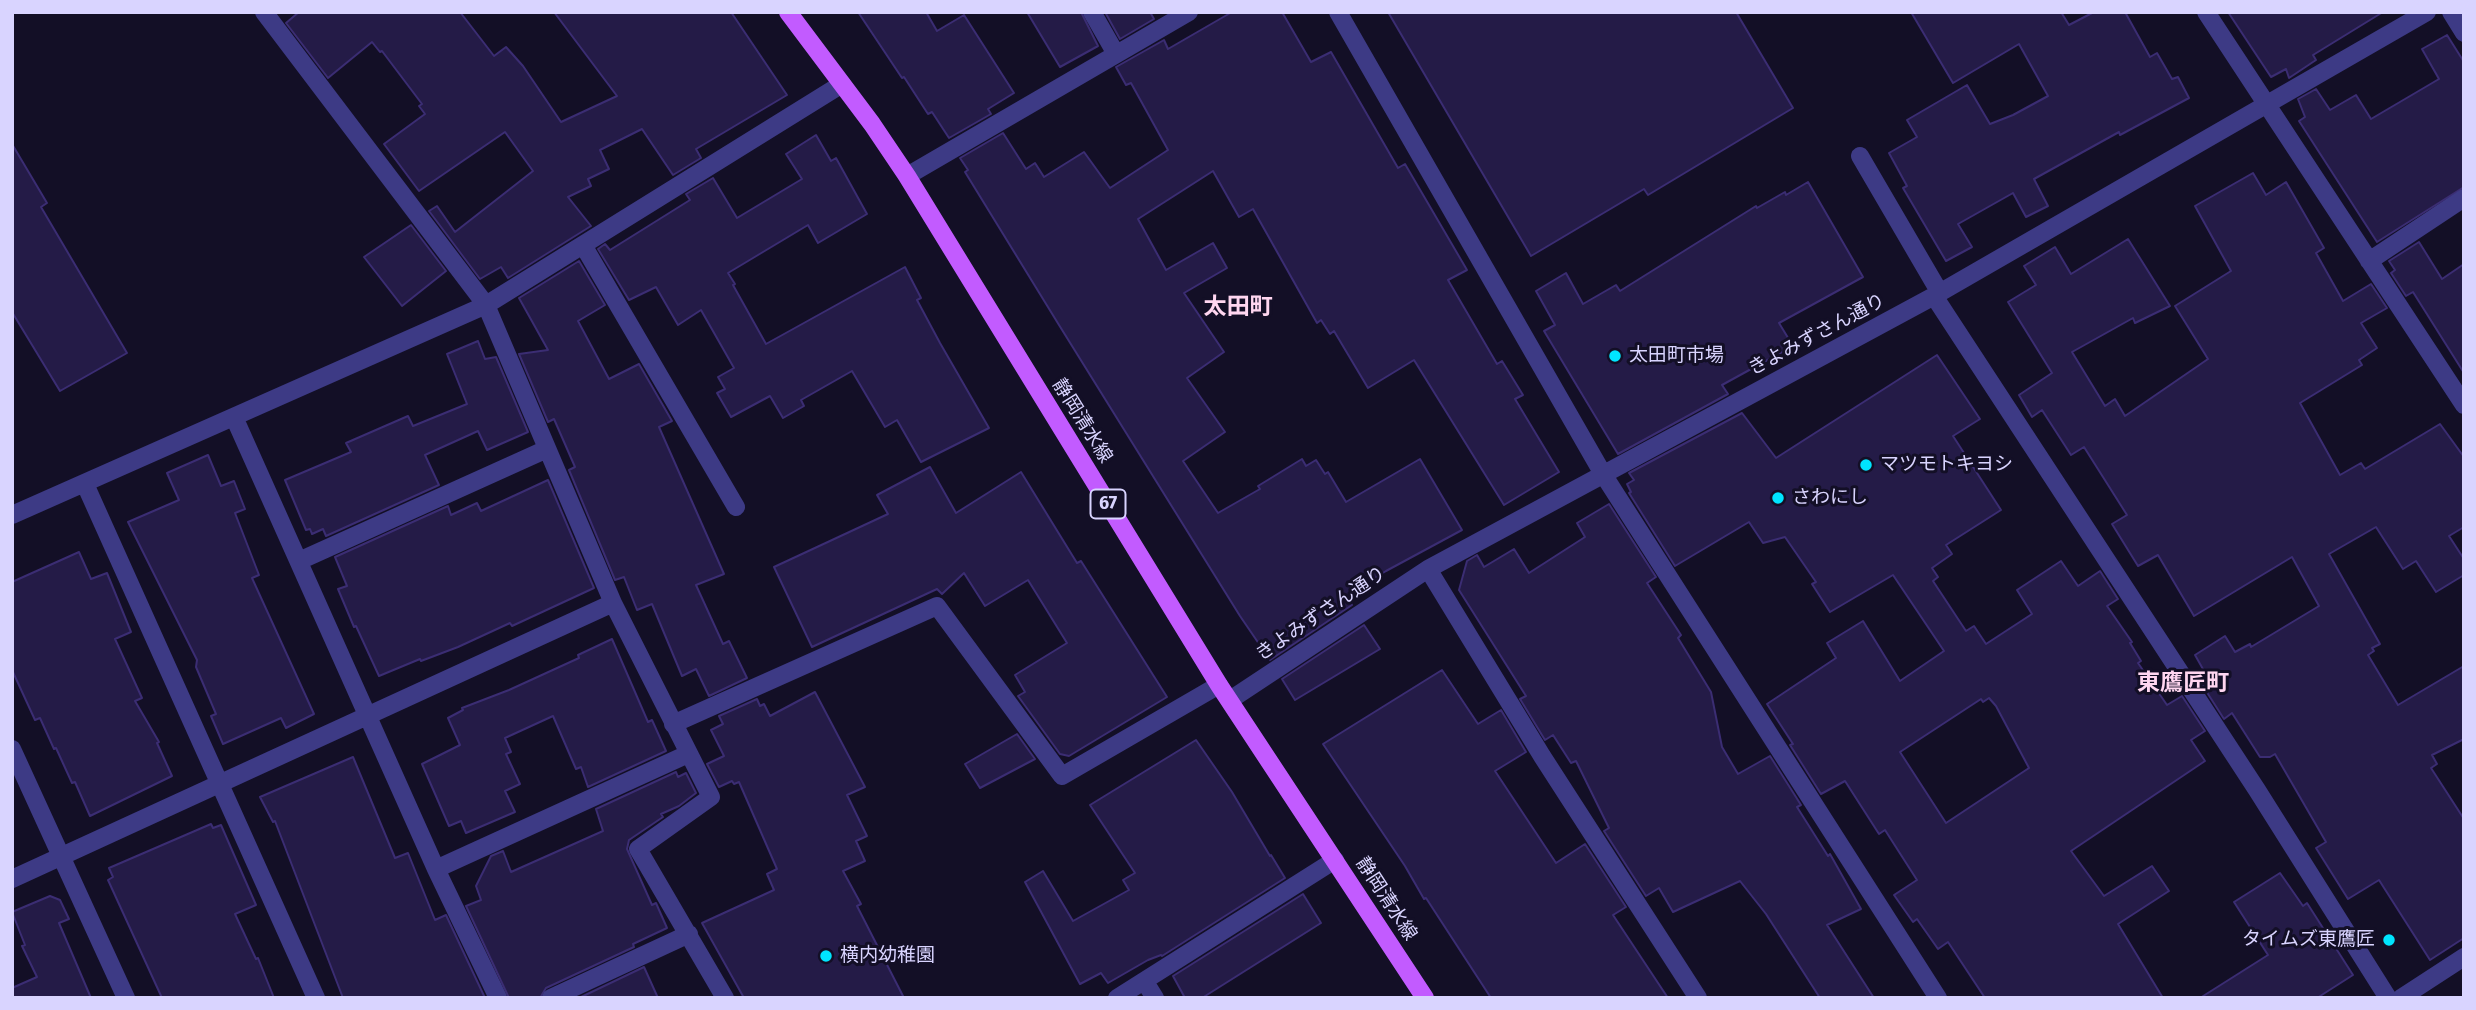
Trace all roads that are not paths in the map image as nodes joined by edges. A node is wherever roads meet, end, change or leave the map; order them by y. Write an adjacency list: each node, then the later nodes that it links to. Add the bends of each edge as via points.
1 (788, 12): 11 (main road, 静岡清水線 / 67)
2 (1092, 12): 10 (street)
3 (1189, 12): 10 (street)
4 (1338, 12): 23 (street)
5 (2206, 12): 12 (street)
6 (2427, 12): 12 (street, きよみずさん通り)
7 (2451, 12): 9 (street)
8 (266, 13): 19 (street)
9 (2464, 33)
10 (1116, 54): 14 (street)
11 (842, 84): 14 (main road, 静岡清水線 / 67); 16 (street)
12 (2266, 103): 17 (street); 18 (street, きよみずさん通り)
13 (1860, 156): 18 (street)
14 (907, 176): 30 (main road, 静岡清水線 / 67)
15 (2464, 198): 17 (street)
16 (583, 244): 19 (street); 25 (street)
17 (2369, 261): 20 (street)
18 (1937, 295): 23 (street, きよみずさん通り); 54 (street)
19 (486, 305): 21 (street); 22 (street)
20 (2464, 405)
21 (234, 417): 24 (street); 27 (street)
22 (547, 449): 27 (street); 29 (street)
23 (1603, 474): 28 (street, きよみずさん通り); 53 (street)
24 (85, 484): 26 (street); 36 (street)
25 (736, 507)
26 (12, 516)
27 (299, 561): 32 (street)
28 (1428, 569): 31 (street, きよみずさん通り); 52 (street)
29 (613, 603): 32 (street); 33 (street)
30 (1219, 685): 31 (main road, 静岡清水線 / 67); 33 (street, via 1062,776 937,606)
31 (1230, 700): 38 (main road, 静岡清水線 / 67)
32 (368, 716): 36 (street); 39 (street)
33 (673, 724): 35 (street)
34 (12, 749): 37 (street)
35 (688, 754): 39 (street); 41 (street, via 711,797 638,849)
36 (219, 783): 37 (street); 45 (street)
37 (62, 857): 40 (street); 44 (street)
38 (1335, 860): 43 (street); 51 (main road, 静岡清水線 / 67)
39 (436, 869): 46 (street)
40 (12, 879)
41 (689, 934): 47 (street); 48 (street)
42 (2464, 957): 55 (street)
43 (1145, 982): 49 (street); 50 (street)
44 (126, 998)
45 (316, 998)
46 (498, 998)
47 (551, 998)
48 (724, 998)
49 (1117, 998)
50 (1155, 998)
51 (1425, 998)
52 (1698, 998)
53 (1938, 998)
54 (2388, 998)
55 (2401, 998)

